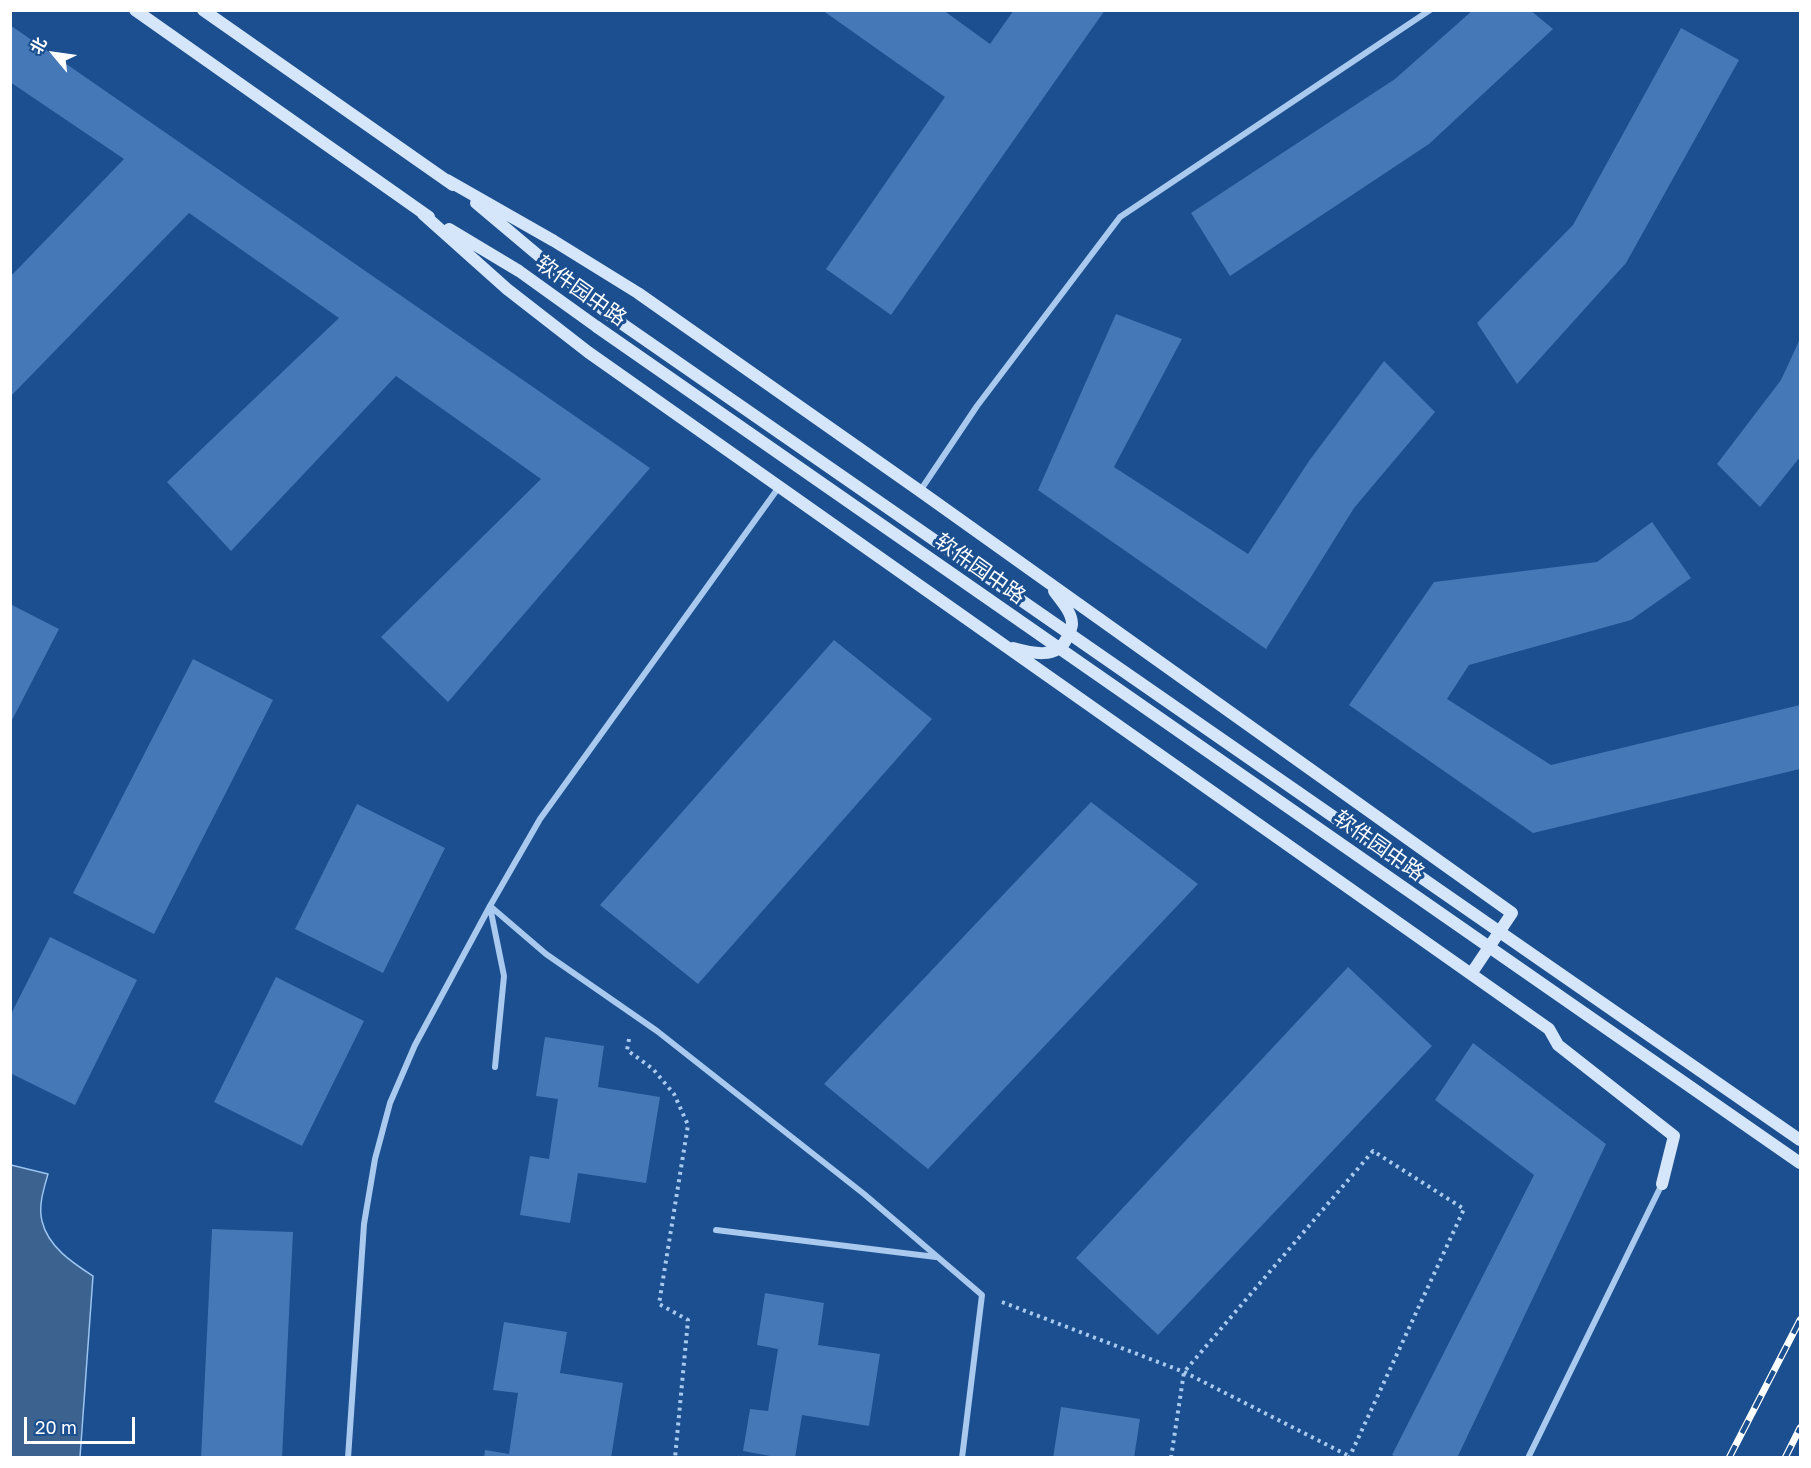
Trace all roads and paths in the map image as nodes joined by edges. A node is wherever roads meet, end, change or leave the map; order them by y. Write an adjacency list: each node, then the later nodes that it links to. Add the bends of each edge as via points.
1 (135, 10): 5 (main road, 软件园中路)
2 (203, 10): 4 (main road, 软件园中路)
3 (1430, 10): 7 (street, via 1120,217 977,406)
4 (447, 180): 7 (main road, via 638,293); 14 (main road, 软件园中路, bridge, via 608,314)
5 (423, 214): 6 (main road, via 507,289 588,352); 15 (main road, 软件园中路, bridge, via 519,271)
6 (779, 487): 9 (main road); 10 (street, via 540,819)
7 (920, 491): 8 (main road)
8 (1048, 582): 9 (main road, via 1067,609 1072,625 1066,641 1052,652 1034,654); 11 (main road, via 1512,914)
9 (1003, 645): 11 (main road)
10 (490, 906): 13 (street, via 504,976); 18 (street, via 546,954 666,1039 864,1194); 22 (street, via 415,1045 390,1103 375,1159 364,1224)
11 (1471, 974): 16 (main road, via 1549,1029 1558,1045 1674,1136)
12 (627, 1050): 23 (path, via 653,1069 674,1094 688,1125 659,1304 688,1320)
13 (495, 1067)
14 (1800, 1140)
15 (1800, 1162)
16 (1662, 1184): 26 (street)
17 (716, 1230): 18 (street)
18 (938, 1257): 19 (street)
19 (982, 1294): 20 (path); 24 (street)
20 (1184, 1372): 21 (path); 21 (path, via 1373,1151 1464,1209); 25 (path)
21 (1349, 1457)
22 (348, 1458)
23 (675, 1458)
24 (962, 1458)
25 (1171, 1458)
26 (1528, 1458)

